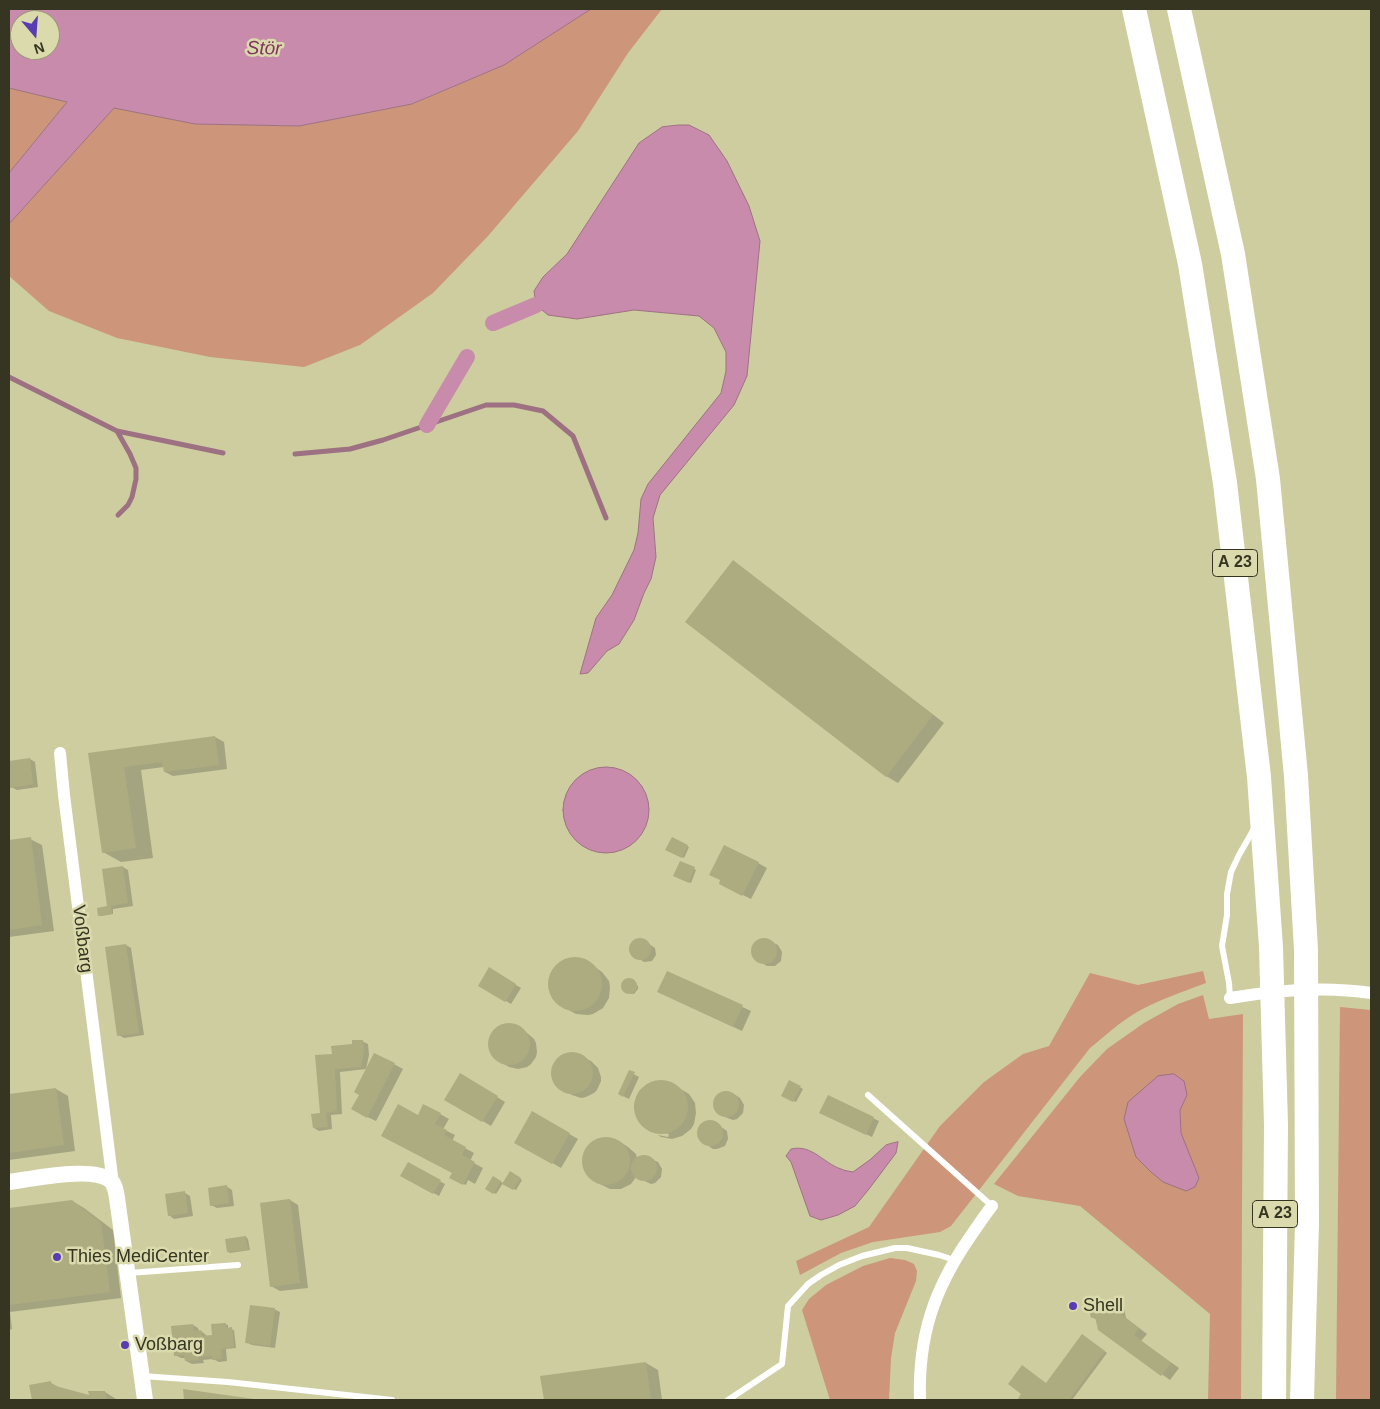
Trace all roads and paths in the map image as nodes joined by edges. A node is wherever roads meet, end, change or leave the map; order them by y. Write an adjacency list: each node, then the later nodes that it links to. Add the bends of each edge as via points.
1 (1134, 9): 19 (highway, A 23, via 1190,264 1225,483 1259,777 1271,947 1276,1124)
2 (1179, 9): 20 (highway, A 23, via 1233,254 1268,479 1296,786 1306,950 1307,1234)
3 (60, 753): 9 (street, Voßbarg)
4 (1270, 802): 6 (lane, via 1231,872 1222,946)
5 (1371, 993): 6 (street, via 1284,991)
6 (1230, 998)
7 (868, 1095): 10 (lane)
8 (9, 1182): 9 (street, via 86,1174 104,1177)
9 (113, 1184): 13 (street)
10 (992, 1206): 11 (street)
11 (954, 1260): 17 (lane, via 895,1248 862,1256 821,1275 788,1306 782,1364); 18 (street, via 934,1302 926,1330)
12 (238, 1265): 13 (lane)
13 (128, 1273): 14 (street)
14 (141, 1376): 15 (street); 16 (lane)
15 (145, 1400)
16 (392, 1400)
17 (728, 1400)
18 (920, 1400)
19 (1274, 1400)
20 (1302, 1400)

